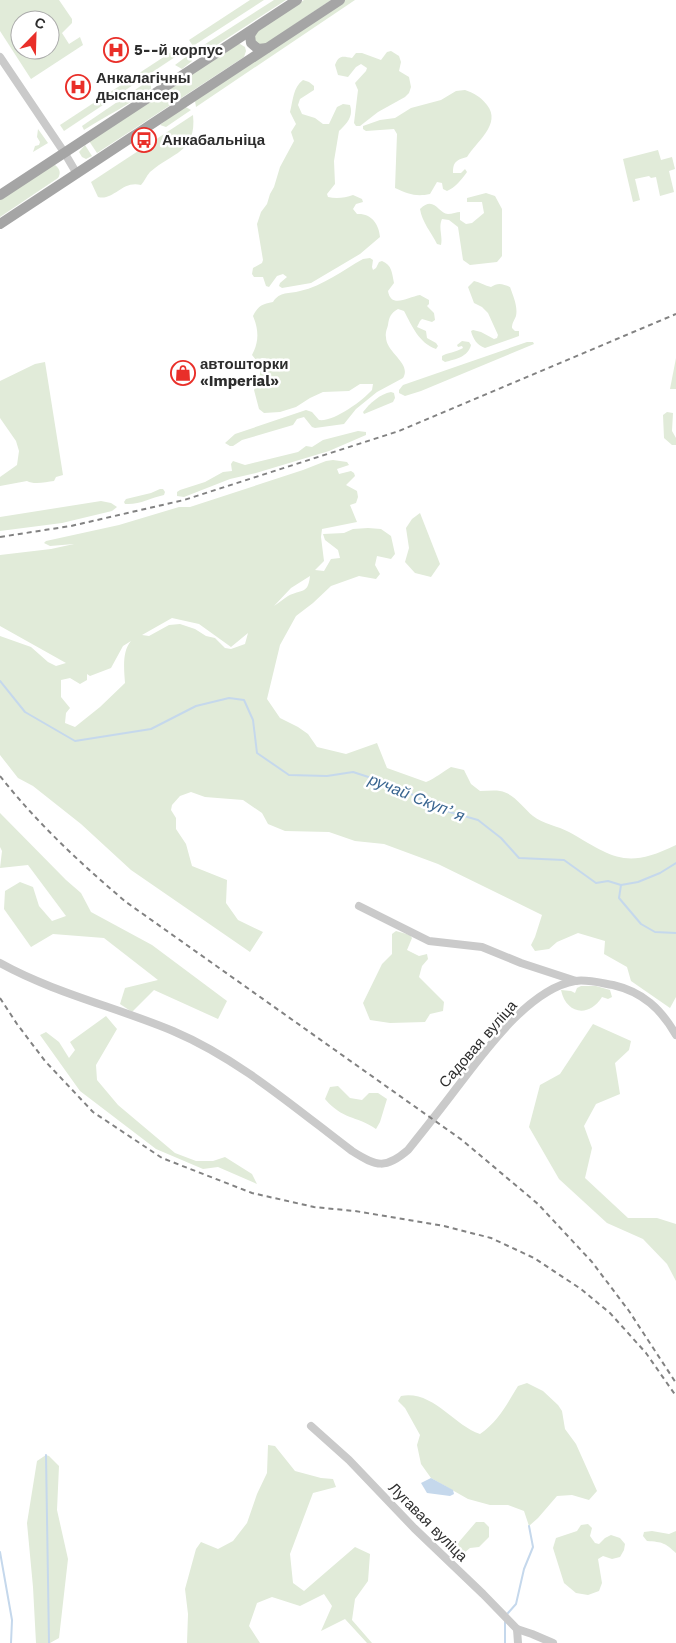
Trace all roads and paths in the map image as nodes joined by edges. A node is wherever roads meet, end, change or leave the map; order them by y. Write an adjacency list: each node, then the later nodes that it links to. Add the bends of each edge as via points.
1 (297, 0): 3 (main road)
2 (340, 0): 5 (main road)
3 (255, 28): 4 (main road); 5 (main road, via 250,35 251,43 258,49)
4 (235, 42): 7 (main road, via 247,46 250,56); 8 (main road)
5 (267, 48): 7 (main road)
6 (0, 56): 8 (street)
7 (246, 62): 9 (main road)
8 (64, 152): 9 (street); 10 (main road)
9 (77, 174): 11 (main road)
10 (0, 195)
11 (0, 224)
12 (359, 906): 14 (street, Садовая вуліца, via 429,941 482,947)
13 (0, 963): 14 (street, Садовая вуліца, via 76,996 173,1031 216,1052 364,1159 386,1165 408,1150 517,1015 552,989)
14 (576, 981): 15 (street, Садовая вуліца, via 601,983 636,993 658,1009)
15 (676, 1035)
16 (310, 1426): 17 (street, Лугавая вуліца, via 349,1460)
17 (517, 1629): 18 (street); 19 (street)
18 (518, 1643)
19 (553, 1643)

